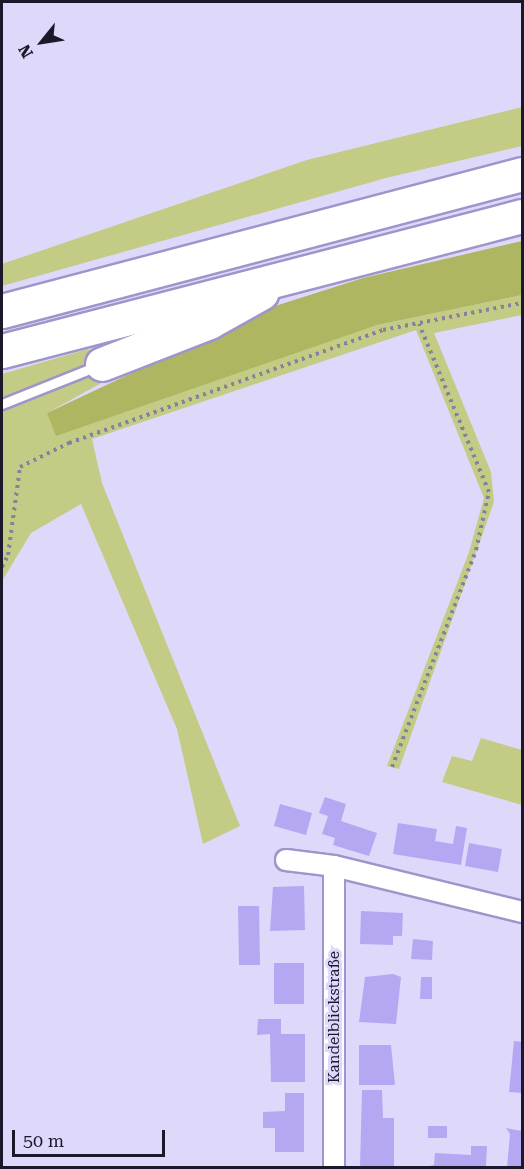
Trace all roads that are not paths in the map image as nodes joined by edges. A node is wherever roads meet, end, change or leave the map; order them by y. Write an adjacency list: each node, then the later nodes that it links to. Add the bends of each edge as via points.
1 (522, 174): 4 (highway)
2 (522, 216): 3 (highway)
3 (305, 269): 5 (highway); 6 (highway, via 209,322)
4 (2, 311)
5 (2, 351)
6 (102, 364): 7 (lane)
7 (2, 404)
8 (286, 860): 9 (street)
9 (334, 866): 10 (street); 11 (street, Kandelblickstraße)
10 (522, 912)
11 (334, 1167)

